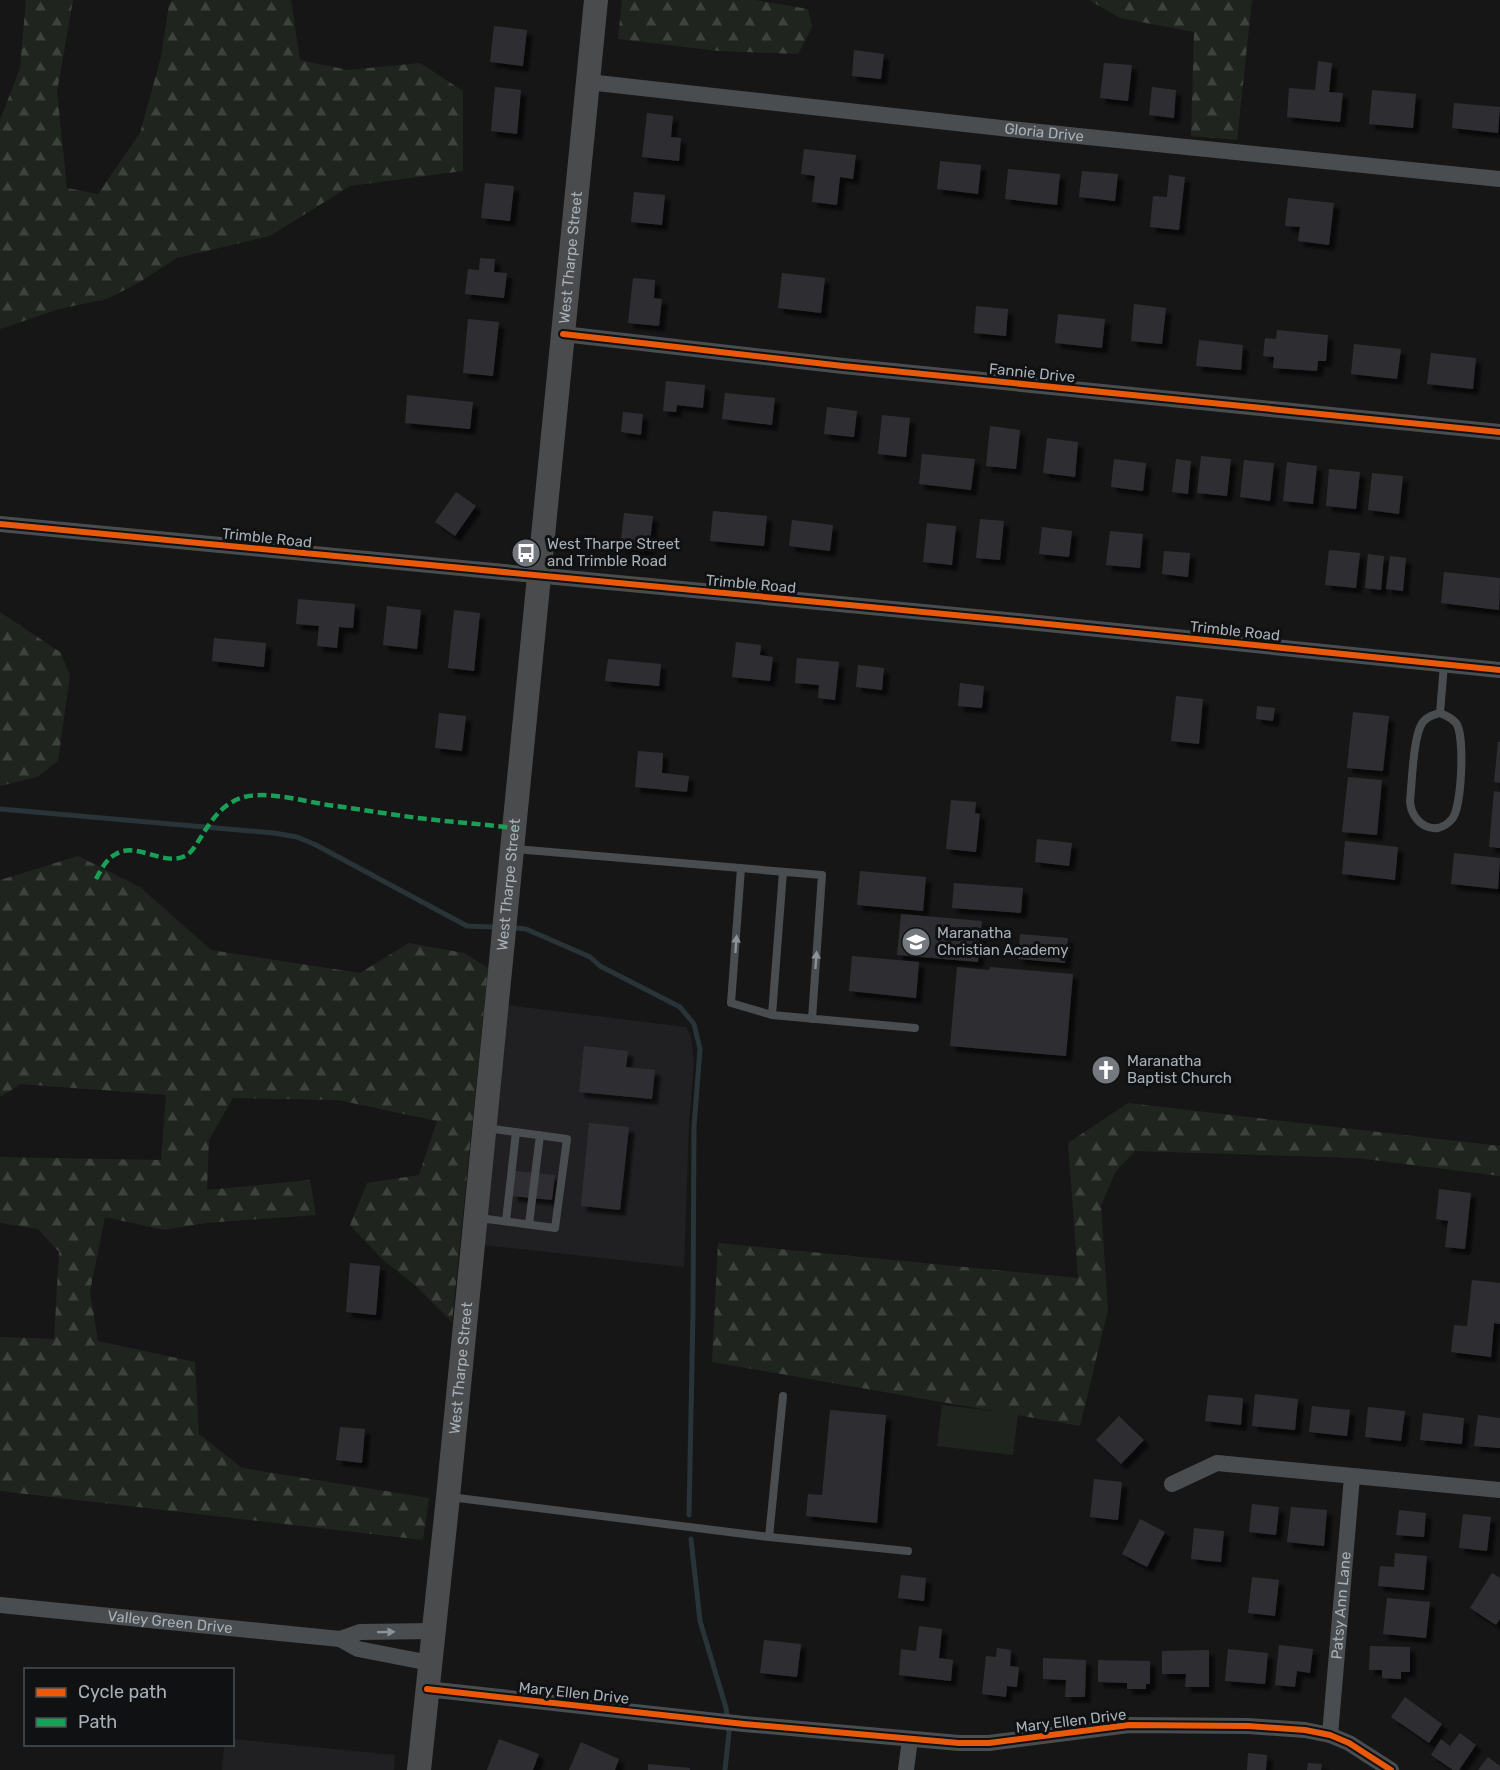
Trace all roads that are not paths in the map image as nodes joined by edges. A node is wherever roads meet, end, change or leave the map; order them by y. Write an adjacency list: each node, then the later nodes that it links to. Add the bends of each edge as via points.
1 (596, 0): 2 (main road, West Tharpe Street)
2 (588, 82): 3 (street, Gloria Drive); 4 (main road, West Tharpe Street)
3 (1500, 179)
4 (563, 334): 5 (street, Fannie Drive); 7 (main road, West Tharpe Street)
5 (1500, 432)
6 (0, 524): 7 (street, Trimble Road)
7 (538, 576): 8 (street, Trimble Road); 11 (main road, West Tharpe Street)
8 (1444, 664): 9 (street, Trimble Road); 10 (lane)
9 (1500, 670)
10 (1440, 713): 10 (lane, via 1429,716 1418,734 1410,801 1410,811 1416,820 1431,828 1452,819 1461,787 1458,729 1456,723)
11 (511, 849): 12 (lane); 17 (main road, West Tharpe Street)
12 (741, 868): 13 (lane); 14 (lane, one-way to 12, via 731,1003)
13 (783, 872): 14 (lane); 15 (lane, one-way to 13, via 822,875)
14 (772, 1015): 15 (lane)
15 (812, 1019): 16 (lane)
16 (915, 1028)
17 (484, 1128): 18 (lane); 20 (main road, West Tharpe Street)
18 (516, 1132): 19 (lane); 21 (lane)
19 (540, 1135): 22 (lane); 22 (lane, via 567,1139 555,1228)
20 (476, 1218): 21 (lane); 27 (main road, West Tharpe Street)
21 (506, 1221): 22 (lane)
22 (529, 1224)
23 (783, 1396): 28 (lane)
24 (1352, 1477): 25 (street, via 1217,1463); 26 (street); 35 (street, Patsy Ann Lane)
25 (1172, 1484)
26 (1500, 1490)
27 (448, 1497): 28 (lane); 31 (main road, West Tharpe Street)
28 (769, 1537): 29 (lane)
29 (908, 1551)
30 (0, 1605): 32 (street, Valley Green Drive)
31 (433, 1631): 32 (street, Valley Green Drive, one-way to 31, via 360,1632); 33 (main road, West Tharpe Street)
32 (340, 1639): 33 (street, Valley Green Drive, via 358,1649)
33 (430, 1663): 34 (main road, West Tharpe Street)
34 (427, 1689): 36 (street, Mary Ellen Drive); 37 (main road, West Tharpe Street)
35 (1330, 1735): 36 (street, Mary Ellen Drive, via 1259,1726 1129,1725 989,1743); 39 (street, Mary Ellen Drive)
36 (910, 1739): 38 (street)
37 (418, 1770)
38 (906, 1770)
39 (1390, 1770)

